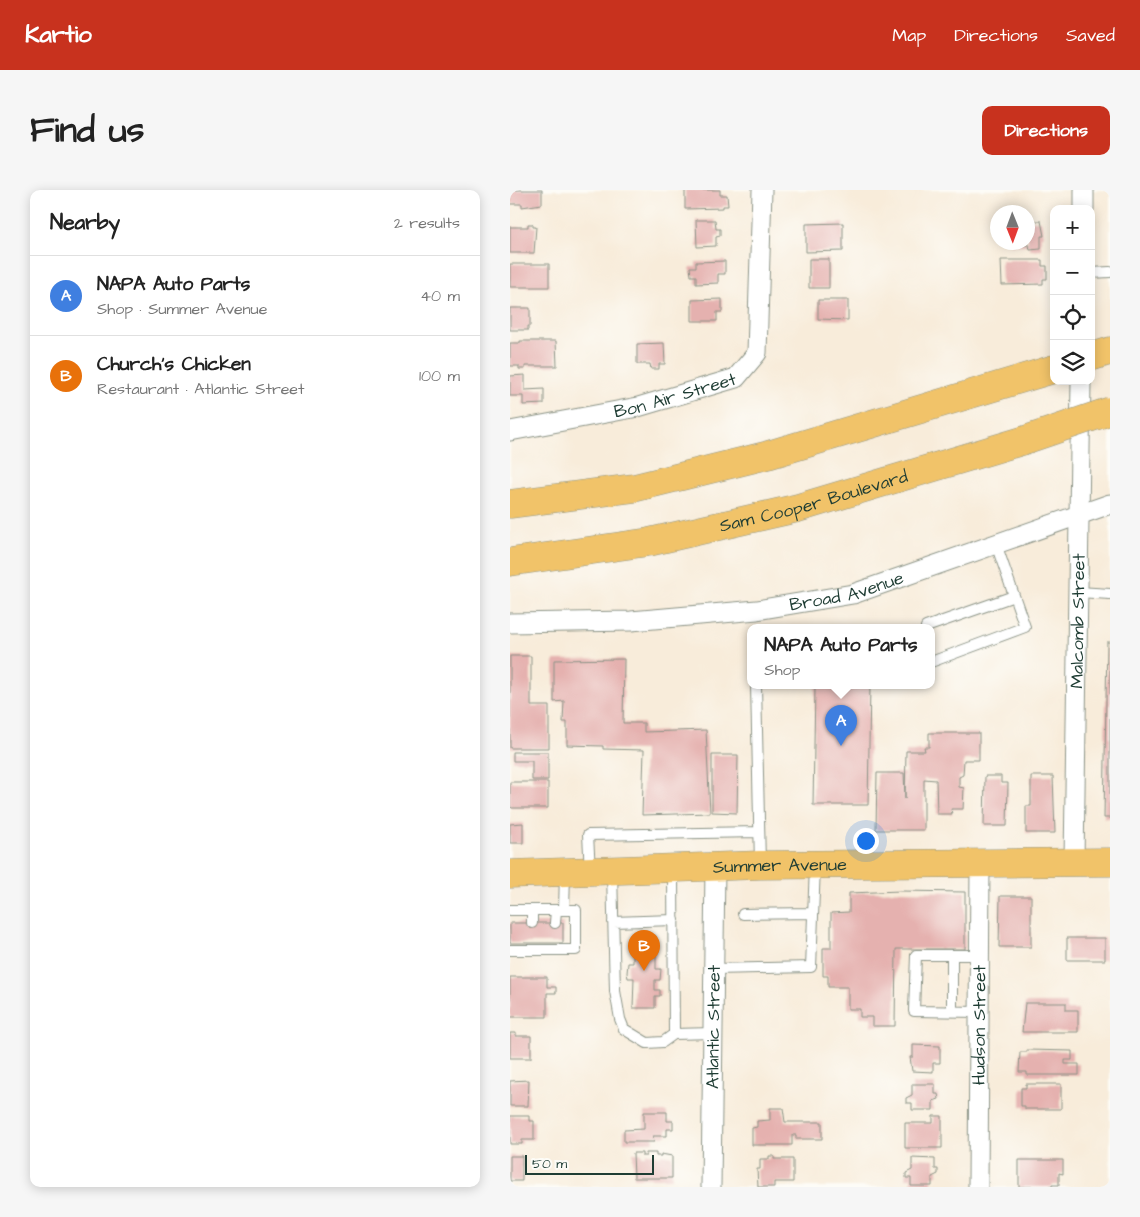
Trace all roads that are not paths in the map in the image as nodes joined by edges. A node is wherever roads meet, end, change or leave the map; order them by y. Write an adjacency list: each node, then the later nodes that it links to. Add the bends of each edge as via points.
1 (762, 190): 11 (street, Bon Air Street, via 758,353 736,378 638,407)
2 (1084, 190): 3 (street)
3 (1084, 205)
4 (1110, 272): 5 (lane)
5 (1095, 273)
6 (1110, 351): 7 (main road)
7 (1095, 356)
8 (1050, 370): 12 (main road, via 768,455 654,483)
9 (1082, 385): 14 (street, Malcomb Street)
10 (1110, 411): 16 (main road, Sam Cooper Boulevard, bridge, via 1022,441 798,508 649,542)
11 (510, 430)
12 (510, 504)
13 (1110, 504): 14 (street, Broad Avenue)
14 (1080, 515): 15 (street, Broad Avenue); 17 (street, Malcomb Street)
15 (996, 544): 19 (lane); 20 (street, Broad Avenue, via 853,594 757,610 631,621)
16 (510, 562)
17 (1078, 592): 18 (lane); 25 (street, Malcomb Street)
18 (1110, 594)
19 (1014, 596): 21 (lane); 22 (lane, via 1025,627)
20 (510, 623)
21 (935, 624)
22 (935, 661)
23 (756, 689): 24 (lane)
24 (759, 832): 29 (lane); 32 (lane, via 588,835)
25 (1074, 861): 26 (main road, Summer Avenue); 27 (main road, Summer Avenue)
26 (980, 862): 28 (main road, Summer Avenue); 44 (street, Hudson Street)
27 (1110, 862)
28 (815, 864): 29 (main road, Summer Avenue); 37 (lane)
29 (760, 865): 30 (main road, Summer Avenue)
30 (715, 867): 31 (main road, Summer Avenue); 46 (street, Atlantic Street)
31 (673, 869): 32 (main road, Summer Avenue); 39 (lane)
32 (589, 872): 33 (main road, Summer Avenue); 36 (lane); 40 (lane)
33 (510, 874)
34 (510, 910): 35 (lane)
35 (532, 910): 36 (lane); 41 (lane)
36 (560, 910): 42 (lane); 43 (lane, via 576,910 576,950 555,946)
37 (813, 913): 38 (lane); 46 (lane, via 812,967)
38 (743, 914)
39 (674, 920): 40 (lane); 50 (lane)
40 (613, 922): 50 (lane, via 615,991 624,1029 647,1043 663,1042)
41 (532, 923)
42 (555, 923)
43 (510, 950)
44 (979, 954): 45 (lane); 48 (street, Hudson Street)
45 (952, 955): 47 (lane); 47 (lane, via 916,955 914,1011)
46 (714, 969): 49 (street, Atlantic Street)
47 (952, 1012): 48 (lane)
48 (979, 1012): 52 (street, Hudson Street)
49 (713, 1033): 50 (lane); 51 (street, Atlantic Street)
50 (674, 1034)
51 (711, 1187)
52 (978, 1187)

